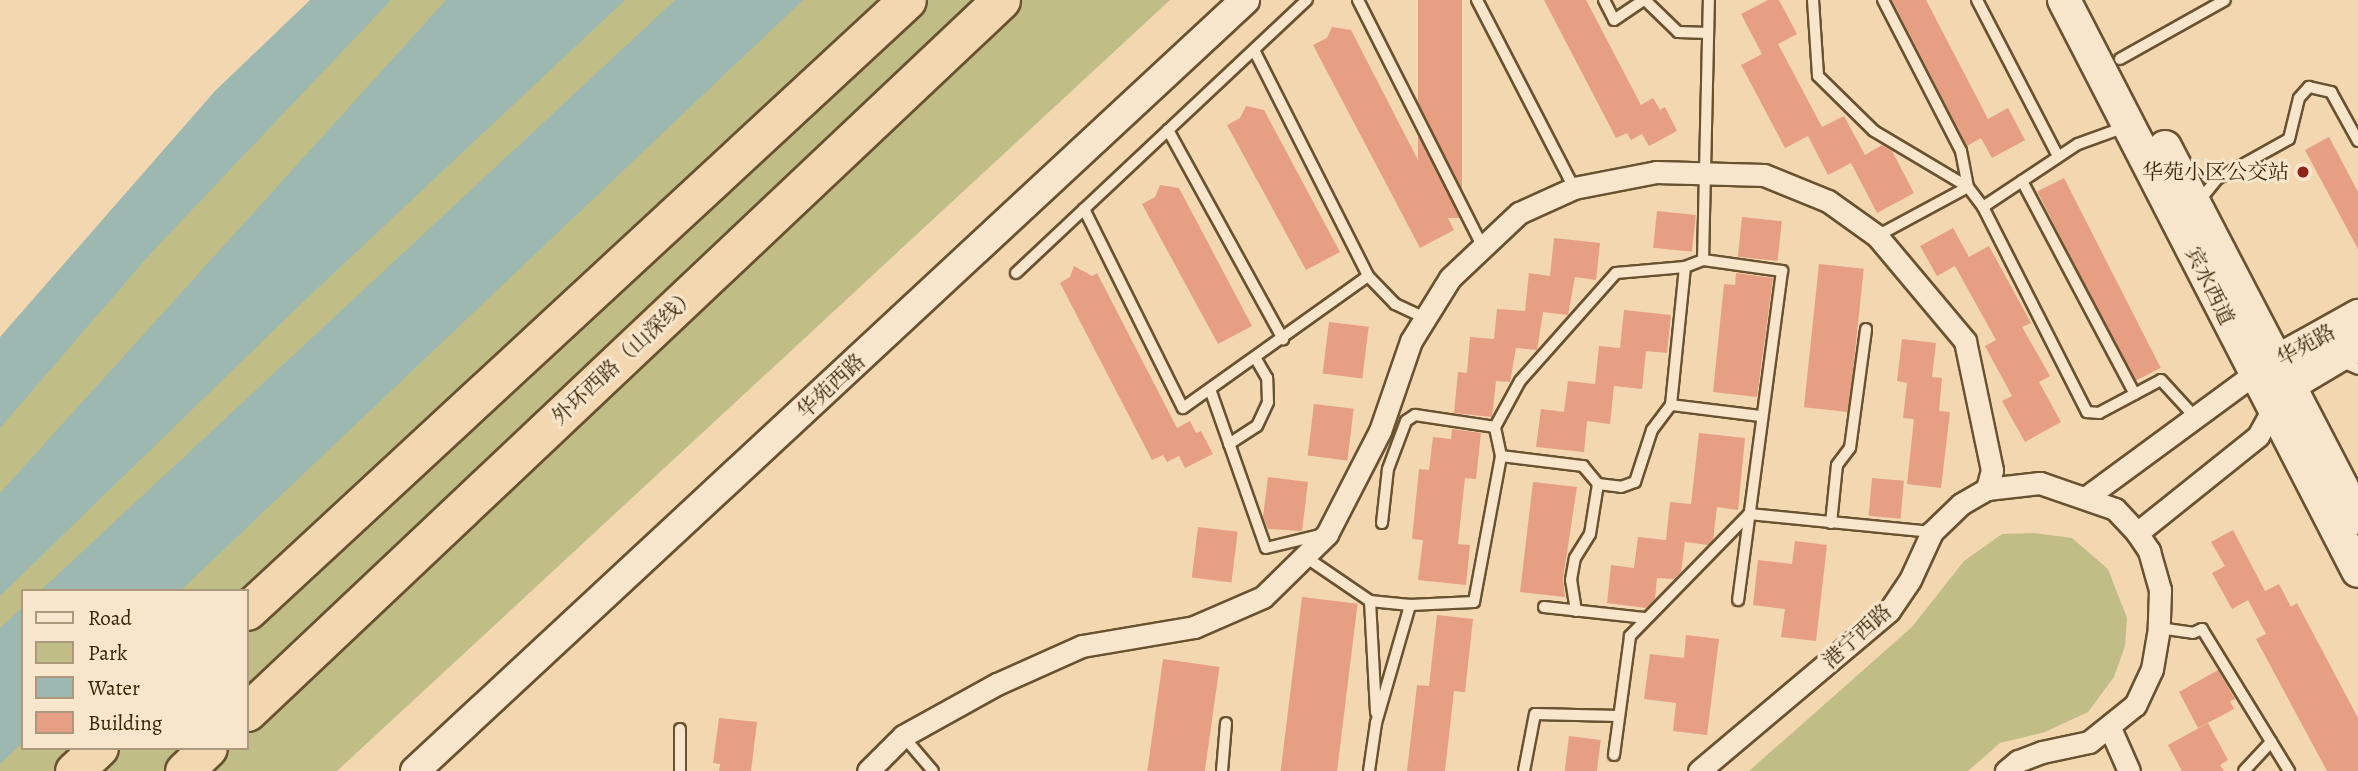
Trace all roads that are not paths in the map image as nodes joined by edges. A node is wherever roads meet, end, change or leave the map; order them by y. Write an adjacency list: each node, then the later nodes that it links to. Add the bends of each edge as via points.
1 (907, 0): 68 (highway)
2 (1001, 0): 72 (highway, 外环西路（山深线）)
3 (1245, 0): 85 (street, 华苑西路)
4 (1307, 0): 17 (lane)
5 (1358, 0): 31 (lane)
6 (1477, 0): 26 (lane)
7 (1604, 0): 8 (lane, via 1614,20)
8 (1645, 0): 16 (lane, via 1678,33)
9 (1709, 0): 16 (lane)
10 (1813, 0): 25 (lane, via 1818,76 1874,131)
11 (1883, 0): 25 (lane, via 1961,151)
12 (1977, 0): 22 (lane)
13 (2064, 0): 19 (main road, 宾水西道)
14 (2089, 0): 18 (main road, 宾水西道)
15 (2225, 0): 18 (lane)
16 (1709, 33): 23 (lane)
17 (1254, 50): 20 (lane); 35 (lane)
18 (2120, 59): 29 (main road, 宾水西道)
19 (2130, 125): 22 (lane); 42 (main road, 宾水西道)
20 (1168, 130): 28 (lane); 39 (lane)
21 (2358, 141): 29 (lane, via 2331,92 2309,87 2299,98 2289,139 2209,184 2200,199)
22 (2058, 156): 24 (lane)
23 (1706, 170): 26 (street, via 1656,172); 30 (street, via 1764,175 1828,201); 32 (lane)
24 (2022, 181): 27 (lane); 44 (lane)
25 (1968, 187): 27 (lane); 30 (lane)
26 (1574, 188): 31 (street, via 1519,213)
27 (1983, 207): 44 (lane, via 2087,412 2099,413)
28 (1084, 209): 34 (lane); 43 (lane, via 1183,408)
29 (2199, 213): 42 (main road, 宾水西道)
30 (1877, 236): 53 (street, via 1965,341 1992,470)
31 (1482, 245): 37 (street, via 1450,278)
32 (1703, 260): 33 (lane); 46 (lane, via 1782,271)
33 (1685, 267): 45 (lane); 48 (lane, via 1616,273 1520,381)
34 (1016, 273)
35 (1368, 276): 37 (lane, via 1395,304); 39 (lane)
36 (2358, 316): 40 (main road, 华苑路)
37 (1423, 317): 61 (street, via 1380,431)
38 (1866, 329): 58 (lane, via 1850,448 1837,465)
39 (1283, 339): 41 (lane)
40 (2338, 355): 42 (main road, 华苑路); 49 (main road, via 2309,397)
41 (1256, 359): 43 (lane); 50 (lane, via 1267,378 1269,402 1257,426)
42 (2275, 385): 47 (street); 49 (main road, 宾水西道); 60 (street, via 2258,436)
43 (1211, 392): 50 (lane)
44 (2135, 394): 47 (lane, via 2161,380)
45 (1671, 405): 46 (lane); 52 (lane, via 1652,429 1635,482)
46 (1761, 416): 55 (lane)
47 (2195, 417): 54 (street)
48 (1495, 427): 51 (lane); 57 (lane, via 1415,415 1406,421 1388,469)
49 (2301, 437): 56 (main road, 宾水西道); 63 (main road, 宾水西道)
50 (1229, 444): 61 (lane, via 1266,548)
51 (1501, 456): 52 (lane, via 1583,466); 66 (lane, via 1474,602)
52 (1598, 484): 69 (lane, via 1590,534 1575,558 1571,580)
53 (1987, 489): 54 (street, 港宁西路, via 2040,483); 59 (street, 港宁西路)
54 (2088, 496): 60 (street, 港宁西路, via 2115,509)
55 (1749, 514): 58 (lane); 64 (lane); 70 (lane)
56 (2358, 518)
57 (1382, 523)
58 (1831, 523): 59 (lane)
59 (1932, 532): 92 (street, 港宁西路, via 1910,580 1889,611)
60 (2137, 533): 71 (street, via 2149,551 2161,590)
61 (1327, 534): 62 (street)
62 (1307, 558): 65 (lane); 78 (street, via 1264,597 1195,626 1082,646 997,684)
63 (2358, 571)
64 (1738, 600)
65 (1370, 601): 66 (lane); 75 (lane)
66 (1410, 606): 75 (lane)
67 (1544, 607): 69 (lane)
68 (248, 610)
69 (1576, 611): 70 (lane)
70 (1646, 618): 73 (lane, via 1630,636)
71 (2159, 628): 76 (street, via 2152,669 2135,705); 79 (lane, via 2193,633 2202,629)
72 (248, 711)
73 (1619, 716): 82 (lane); 91 (lane, via 1535,714)
74 (1226, 723): 89 (lane)
75 (1376, 723): 90 (lane)
76 (2110, 728): 93 (street, via 2090,742 2030,757); 94 (street)
77 (680, 729): 86 (lane)
78 (903, 736): 87 (street); 88 (lane)
79 (2271, 742): 95 (lane); 96 (lane)
80 (97, 750): 83 (highway)
81 (206, 750): 84 (highway)
82 (1614, 755)
83 (74, 771)
84 (184, 771)
85 (415, 771)
86 (680, 771)
87 (868, 771)
88 (933, 771)
89 (1222, 771)
90 (1369, 771)
91 (1524, 771)
92 (1699, 771)
93 (2006, 771)
94 (2129, 771)
95 (2244, 771)
96 (2289, 771)

